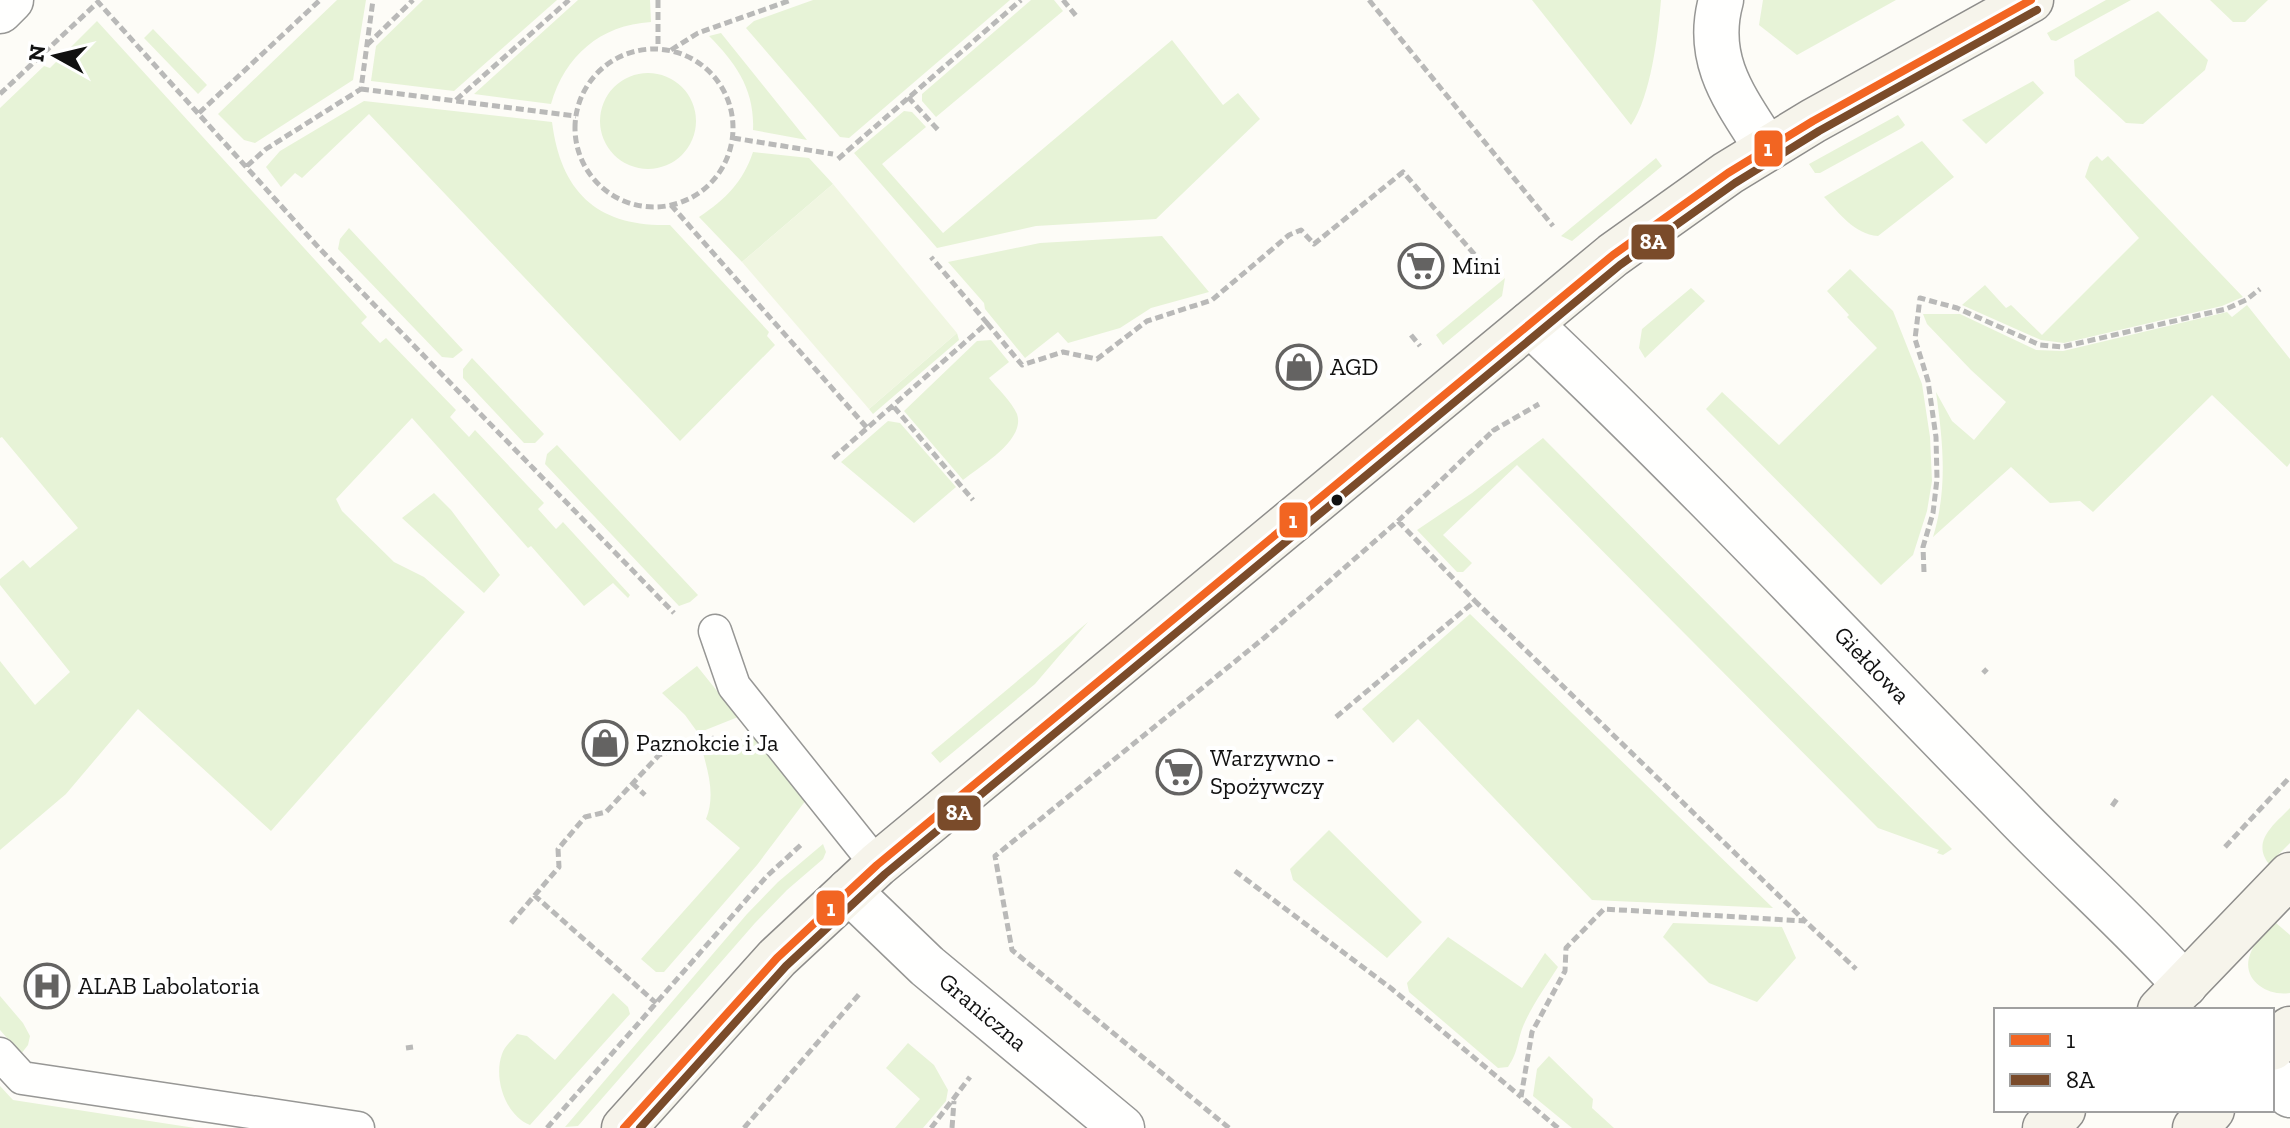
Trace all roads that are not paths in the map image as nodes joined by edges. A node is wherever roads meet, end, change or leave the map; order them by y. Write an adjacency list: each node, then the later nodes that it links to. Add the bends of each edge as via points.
1 (11, 0): 4 (street)
2 (1721, 0): 5 (street, via 1718,62)
3 (2031, 0): 5 (street)
4 (0, 11)
5 (1767, 149): 6 (street, via 1666,214)
6 (1530, 324): 9 (street); 10 (street, Giełdowa, via 2102,898)
7 (715, 631): 9 (lane, via 734,686)
8 (2290, 875): 10 (street)
9 (863, 878): 19 (street, via 777,958); 20 (street, Graniczna, via 927,966)
10 (2184, 1002)
11 (2290, 1029): 12 (street)
12 (2274, 1046)
13 (0, 1054): 18 (lane, via 22,1078)
14 (2274, 1078): 15 (street)
15 (2290, 1095)
16 (2061, 1112): 21 (street)
17 (2210, 1112): 22 (street)
18 (358, 1128)
19 (624, 1128)
20 (1122, 1128)
21 (2045, 1128)
22 (2195, 1128)

